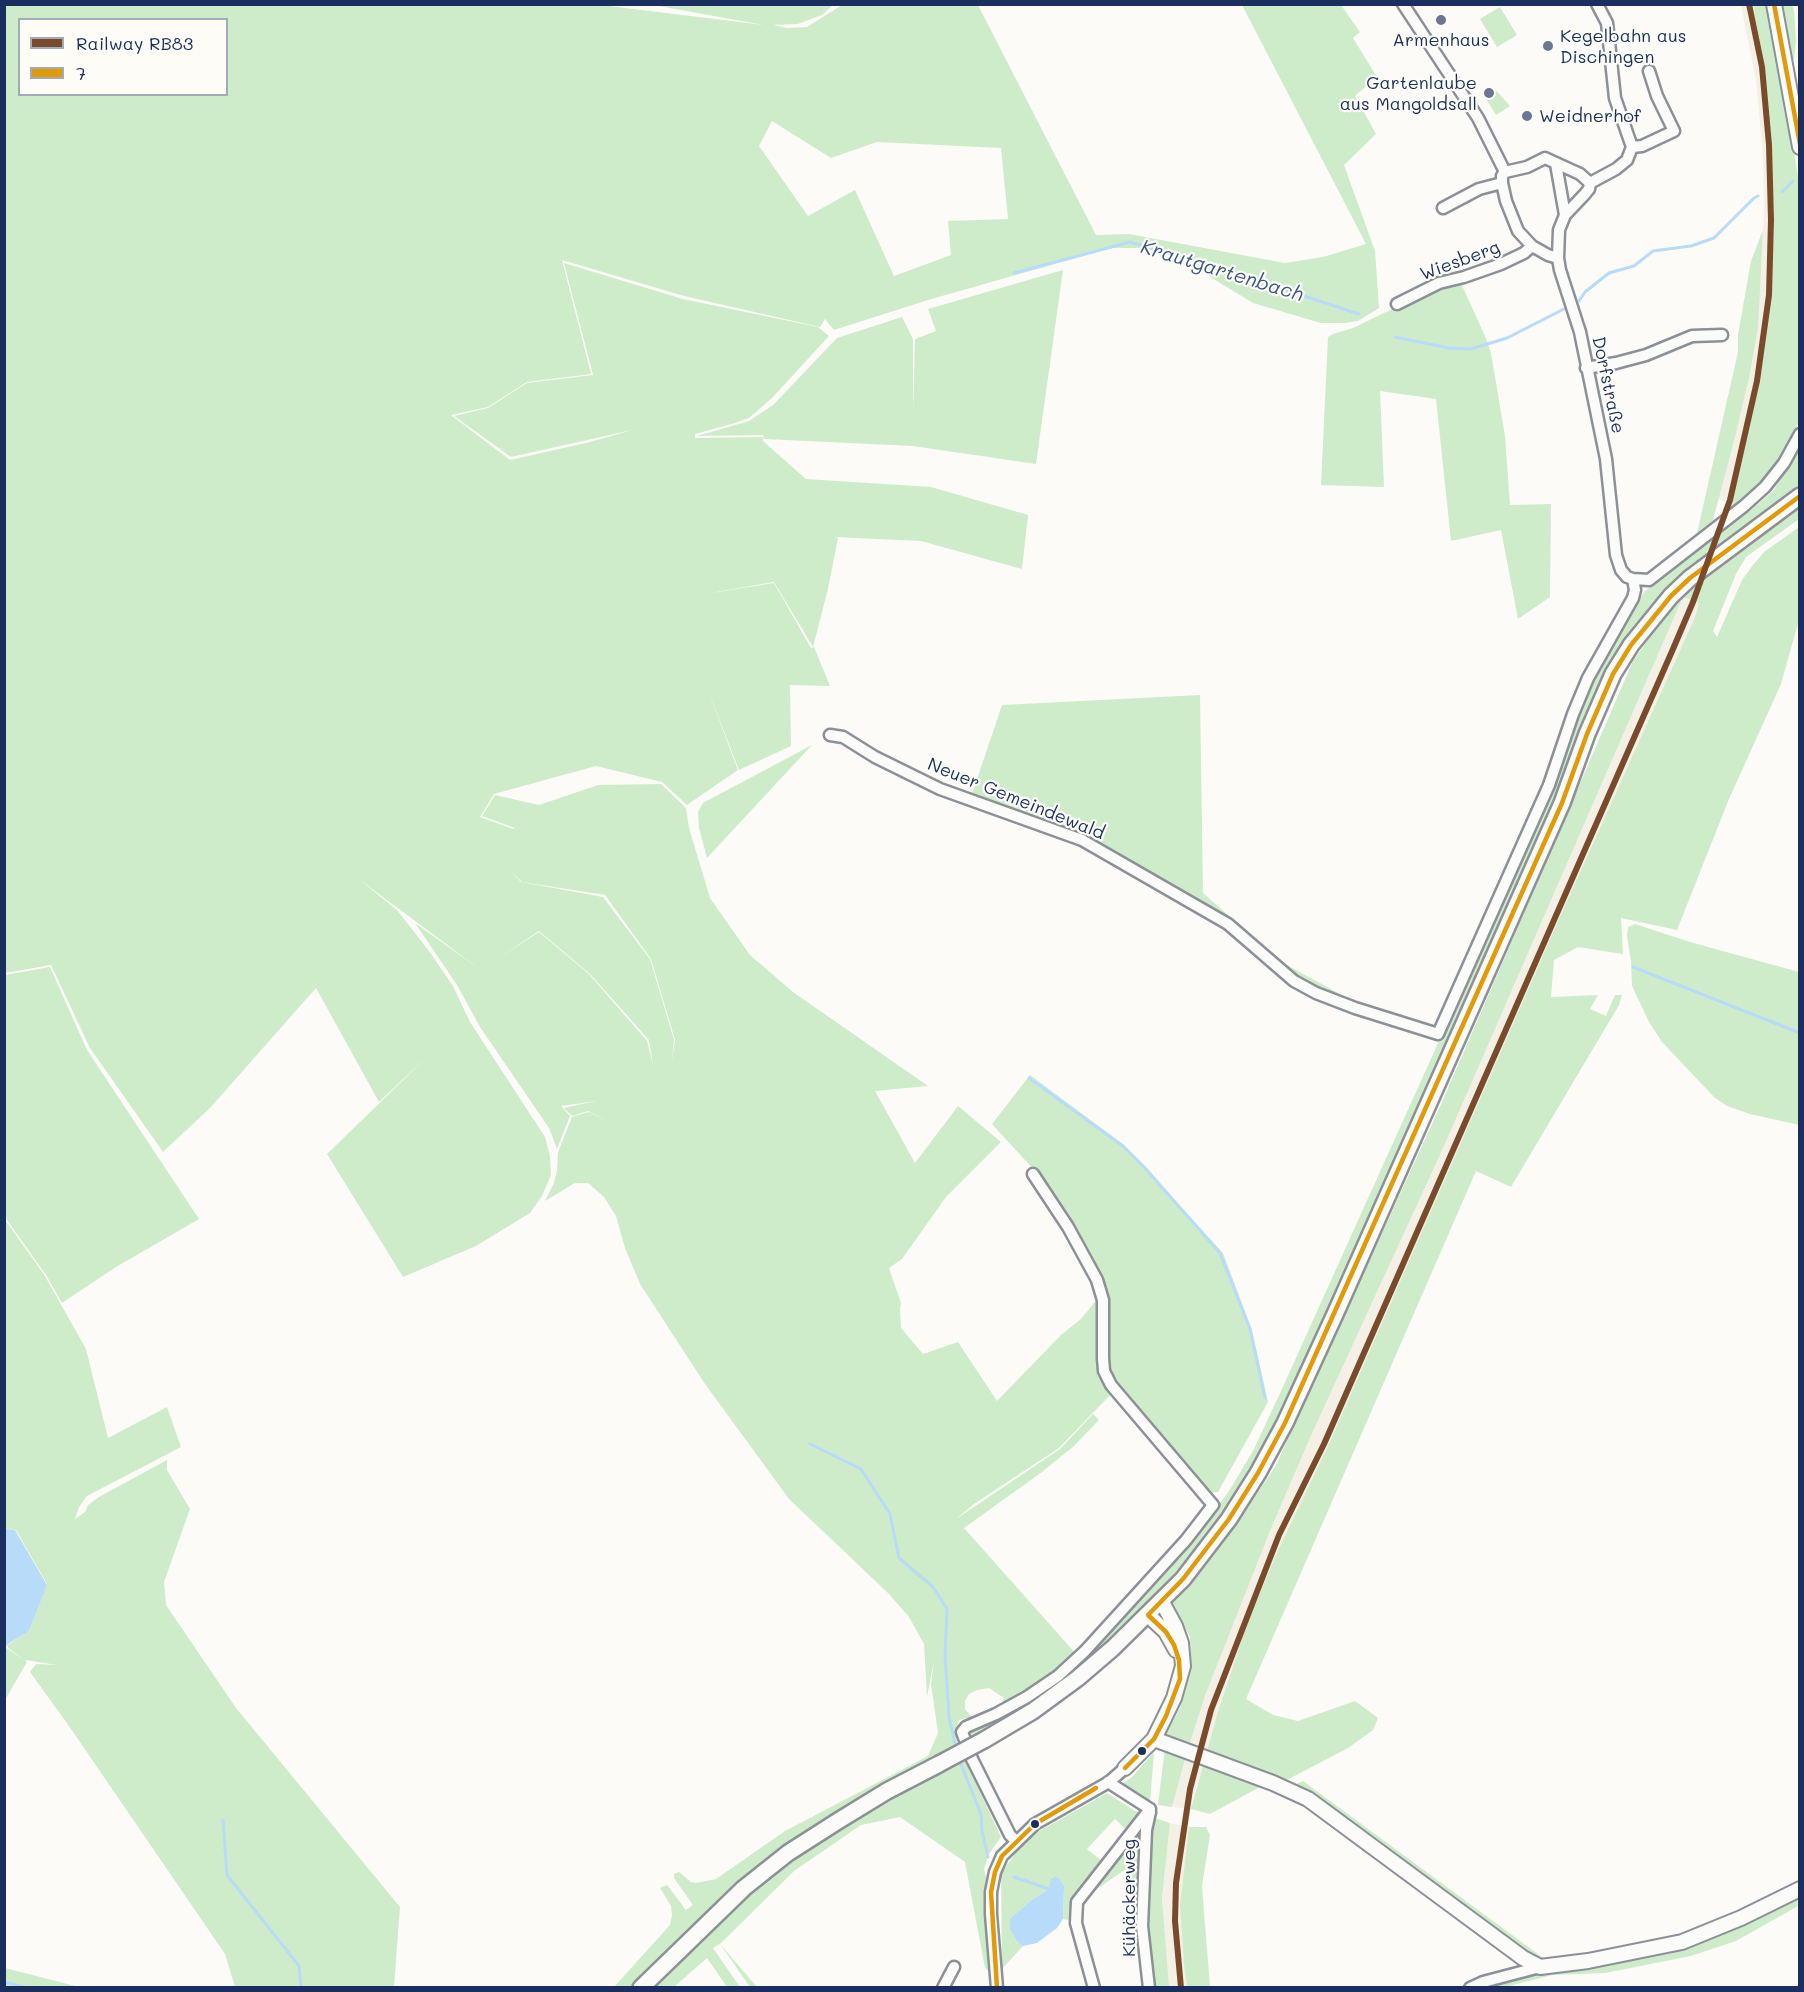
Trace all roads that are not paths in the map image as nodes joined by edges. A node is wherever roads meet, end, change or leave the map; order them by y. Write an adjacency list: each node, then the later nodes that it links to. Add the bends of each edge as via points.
1 (1403, 4): 8 (street, via 1478,118)
2 (1597, 4): 5 (street, via 1607,23 1615,98)
3 (1774, 4): 6 (street)
4 (1648, 70): 5 (street, via 1674,131)
5 (1632, 147): 9 (street, via 1627,159 1616,169)
6 (1800, 147)
7 (1556, 164): 8 (street, via 1542,158); 9 (street); 11 (street)
8 (1504, 177): 10 (street); 12 (street, via 1506,201 1518,231)
9 (1590, 183): 11 (street, via 1589,189)
10 (1443, 208)
11 (1564, 215): 13 (street, Dorfstraße)
12 (1532, 246): 13 (street); 14 (street, Wiesberg, via 1501,264 1439,283)
13 (1558, 258): 16 (street, Dorfstraße, via 1580,332)
14 (1396, 304)
15 (1722, 335): 16 (street, via 1692,336 1636,358)
16 (1586, 368): 19 (street, Dorfstraße, via 1606,459 1616,555 1621,570)
17 (1800, 434): 19 (street, via 1766,487 1649,580)
18 (1800, 496): 22 (main road, via 1671,596 1613,674 1562,802 1285,1423 1228,1519)
19 (1633, 579): 20 (street, Neuer Gemeindewald, via 1633,598 1588,678 1549,785 1438,1035 1355,1008 1294,981 1228,924 1082,840 940,789 875,757 843,736)
20 (830, 735)
21 (1033, 1174): 29 (street, via 1064,1220 1096,1280 1103,1300 1102,1358 1111,1386 1213,1505 1186,1540 1065,1670 1027,1697 962,1732 976,1768)
22 (1162, 1602): 23 (main road); 24 (street, via 1181,1643)
23 (1148, 1615): 24 (street, via 1174,1645); 33 (main road, bridge, via 1078,1678 1033,1711 877,1797 788,1853 744,1888)
24 (1180, 1679): 25 (street)
25 (1154, 1739): 26 (street); 32 (street, via 1308,1799)
26 (1125, 1768): 27 (street)
27 (1108, 1782): 28 (street); 29 (street, via 1035,1824)
28 (1150, 1809): 36 (street, via 1077,1902 1076,1923); 37 (street, Kühäckerweg, via 1142,1926)
29 (1016, 1841): 35 (street, via 1002,1856 991,1892)
30 (1800, 1889): 32 (street, via 1682,1942)
31 (954, 1967): 34 (street)
32 (1540, 1967): 38 (street)
33 (641, 1988)
34 (943, 1988)
35 (997, 1988)
36 (1094, 1988)
37 (1149, 1988)
38 (1470, 1988)

